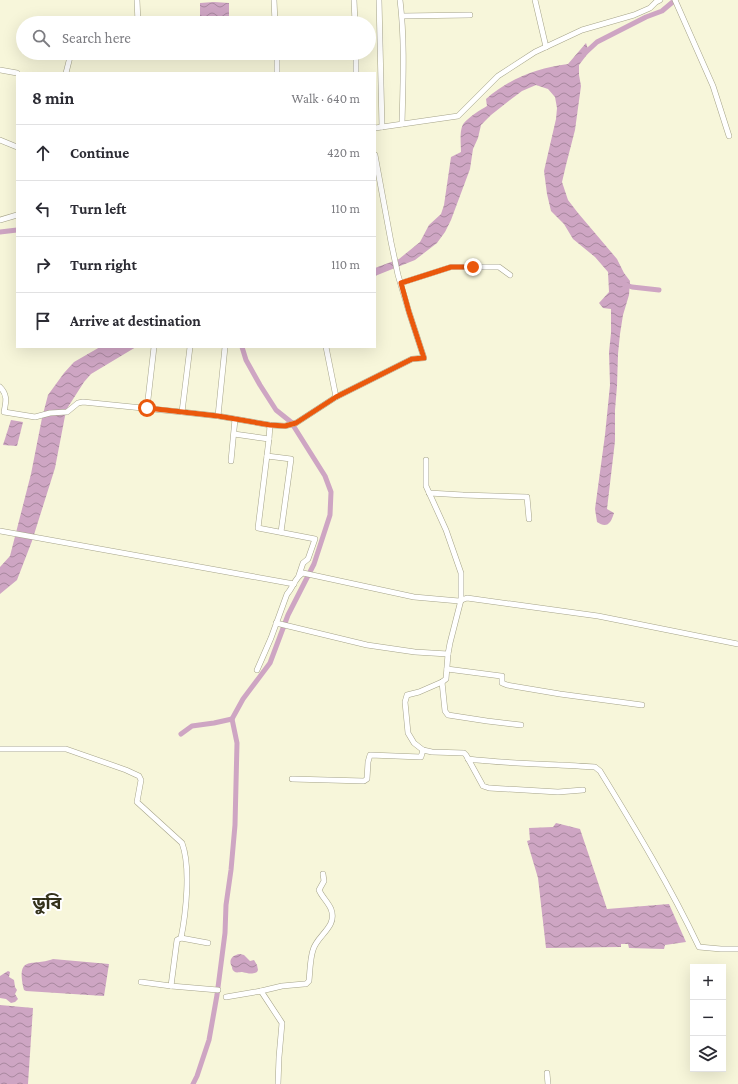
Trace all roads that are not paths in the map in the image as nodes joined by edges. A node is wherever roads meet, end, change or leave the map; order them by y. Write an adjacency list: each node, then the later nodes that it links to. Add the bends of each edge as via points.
1 (136, 0): 10 (street)
2 (274, 0): 11 (street)
3 (354, 0): 12 (street)
4 (379, 0): 24 (street)
5 (400, 0): 13 (street)
6 (535, 0): 14 (street)
7 (660, 0): 14 (street, via 634,15 582,30)
8 (676, 2): 26 (street, via 713,86)
9 (470, 15): 13 (street)
10 (137, 16)
11 (275, 16)
12 (355, 16)
13 (402, 16): 23 (street)
14 (546, 47): 23 (street, via 498,76 458,116)
15 (69, 60): 19 (street)
16 (277, 60): 20 (street)
17 (356, 60): 21 (street)
18 (0, 70): 22 (street)
19 (66, 72)
20 (277, 72)
21 (356, 72)
22 (16, 73)
23 (402, 124): 24 (street)
24 (382, 127): 25 (street)
25 (376, 128)
26 (729, 136)
27 (0, 140): 28 (street)
28 (16, 147)
29 (376, 160): 33 (street)
30 (16, 215): 31 (street)
31 (0, 220)
32 (510, 275): 33 (street, via 499,267 451,267)
33 (401, 283): 39 (street, via 424,358 412,359)
34 (154, 348): 40 (street)
35 (190, 348): 41 (street)
36 (224, 348): 42 (street)
37 (326, 348): 39 (street)
38 (0, 387): 40 (street, via 7,401 4,412 35,417 67,412 83,402)
39 (336, 397): 44 (street, via 296,423 285,426)
40 (147, 408): 41 (street)
41 (182, 412): 42 (street)
42 (218, 416): 43 (street)
43 (235, 419): 44 (street); 45 (street)
44 (270, 425): 46 (street)
45 (234, 434): 46 (street); 49 (street)
46 (269, 439): 47 (street)
47 (266, 456): 53 (street, via 258,528); 53 (street, via 291,459)
48 (426, 460): 50 (street, via 426,486)
49 (231, 461)
50 (429, 493): 51 (street, via 527,497); 56 (street, via 446,530 461,573)
51 (529, 519)
52 (0, 531): 55 (street)
53 (281, 532): 54 (street, via 314,539)
54 (301, 574): 55 (street); 56 (street, via 414,597)
55 (294, 584): 57 (street, via 287,594)
56 (461, 600): 58 (street, via 467,598 598,616); 59 (street)
57 (276, 623): 59 (street, via 367,645); 61 (street)
58 (738, 644)
59 (448, 654): 60 (street)
60 (447, 669): 62 (street, via 446,679); 63 (street, via 502,676 502,683 507,685)
61 (256, 670)
62 (442, 682): 64 (street, via 445,711 448,715); 66 (street, via 407,695 406,698 408,733 414,743)
63 (642, 705)
64 (522, 725)
65 (0, 749): 71 (street, via 66,749 139,776 141,780 136,802 182,843 185,849 187,889)
66 (423, 750): 67 (street, via 464,753); 68 (street, via 421,757 370,755 367,779 364,780)
67 (468, 759): 69 (street, via 483,786 489,788 558,792); 73 (street, via 595,767 600,771 654,862 699,947)
68 (292, 779)
69 (582, 790)
70 (323, 874): 77 (street, via 324,881 319,890 331,908 332,918 313,949 308,981 306,984)
71 (181, 938): 72 (street); 75 (street, via 177,940)
72 (208, 942)
73 (738, 949)
74 (141, 982): 75 (street)
75 (171, 986): 76 (street)
76 (218, 990)
77 (261, 991): 78 (street); 80 (street, via 282,1023)
78 (226, 997)
79 (547, 1073): 81 (street)
80 (278, 1084)
81 (548, 1084)

